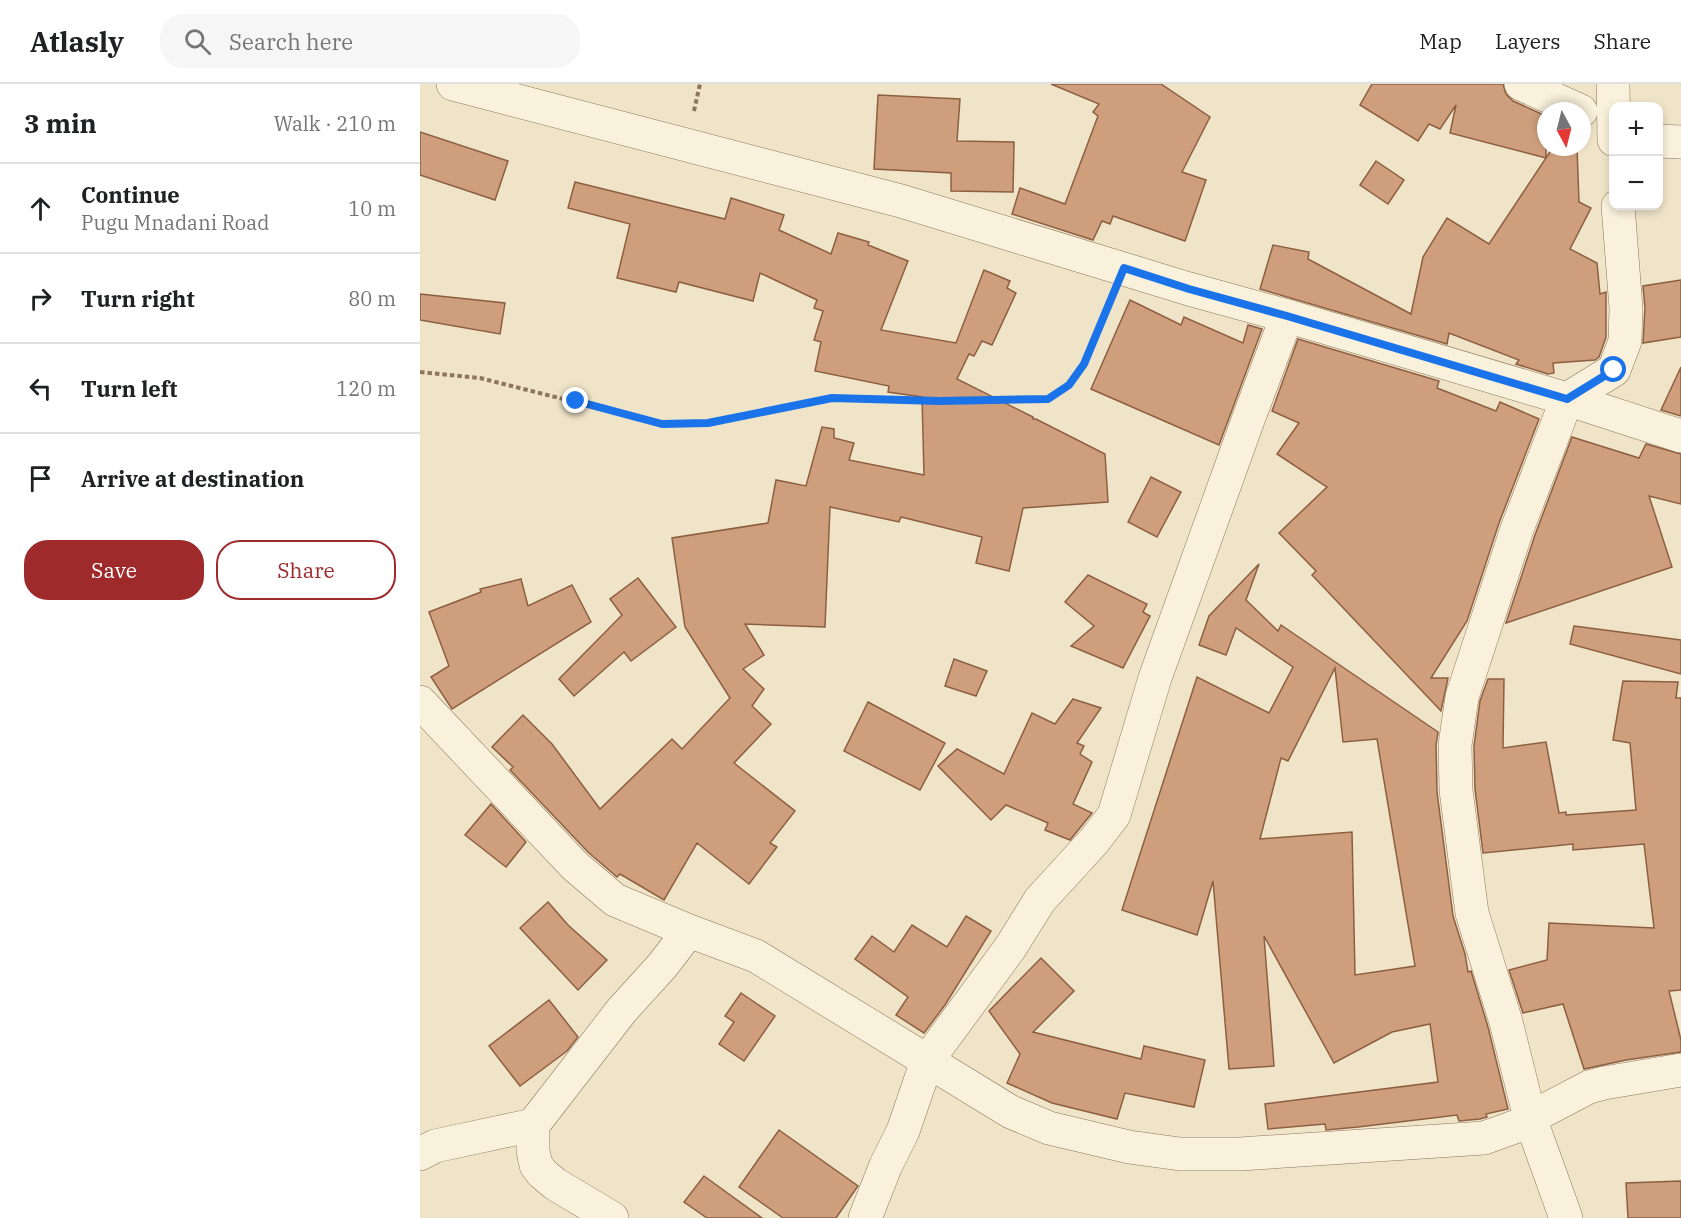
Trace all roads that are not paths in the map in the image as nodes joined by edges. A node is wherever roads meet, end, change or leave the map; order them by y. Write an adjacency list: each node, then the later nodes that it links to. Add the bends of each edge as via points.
1 (453, 84): 11 (street, via 901,201)
2 (1521, 84): 4 (street)
3 (1612, 84): 5 (street)
4 (1562, 102)
5 (1612, 102)
6 (1591, 117): 7 (street)
7 (1609, 128)
8 (1663, 141): 9 (street)
9 (1681, 142)
10 (1618, 210): 12 (street, via 1625,341 1614,370)
11 (1287, 316): 12 (street); 16 (street, via 1155,678 1114,815 1040,900)
12 (1567, 399): 13 (street); 18 (street, via 1517,529 1462,697 1455,745 1456,790 1472,913 1506,1022)
13 (1681, 436)
14 (420, 702): 15 (street, via 596,885 615,900)
15 (689, 931): 16 (street, via 756,956); 19 (street)
16 (927, 1062): 18 (street, via 1011,1112 1049,1128 1129,1147 1180,1154 1240,1154 1484,1138 1515,1128); 22 (street, via 903,1131)
17 (1681, 1070): 18 (street, via 1589,1087)
18 (1530, 1118): 23 (street)
19 (533, 1125): 20 (street, via 435,1146); 21 (street, via 533,1151 542,1173)
20 (420, 1154)
21 (612, 1218)
22 (865, 1218)
23 (1566, 1218)

